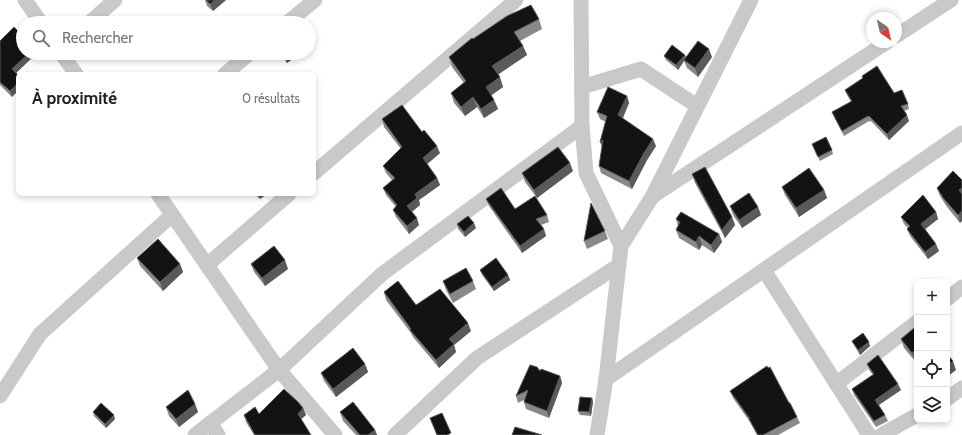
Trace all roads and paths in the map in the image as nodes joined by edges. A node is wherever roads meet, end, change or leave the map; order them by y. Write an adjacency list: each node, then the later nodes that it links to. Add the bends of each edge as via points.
1 (25, 0): 8 (street)
2 (115, 0): 9 (street)
3 (315, 0): 10 (street)
4 (516, 0): 21 (street)
5 (581, 0): 17 (street)
6 (751, 0): 18 (street)
7 (951, 0): 11 (street)
8 (36, 16)
9 (97, 16)
10 (296, 16)
11 (902, 32)
12 (878, 48): 24 (street)
13 (66, 60): 15 (street)
14 (242, 60): 16 (street)
15 (75, 72)
16 (227, 72)
17 (582, 87): 18 (street, via 641,69); 19 (street)
18 (698, 106): 24 (street)
19 (582, 126): 26 (street, via 586,174); 33 (street, via 382,274)
20 (962, 133): 29 (street)
21 (316, 171)
22 (159, 196): 25 (street)
23 (287, 196): 27 (street)
24 (652, 197): 26 (street)
25 (172, 215): 27 (street); 36 (street, via 40,334)
26 (621, 246): 28 (street)
27 (207, 265): 33 (street)
28 (619, 265): 34 (street); 41 (street, via 477,358)
29 (764, 270): 34 (street); 35 (street)
30 (962, 287): 31 (street)
31 (950, 297)
32 (914, 324): 35 (street)
33 (279, 370): 38 (street); 40 (street)
34 (606, 379): 42 (street)
35 (836, 384): 43 (street)
36 (0, 396)
37 (914, 418): 44 (street)
38 (214, 429): 39 (street)
39 (195, 435)
40 (335, 435)
41 (395, 435)
42 (597, 435)
43 (869, 435)
44 (881, 435)

